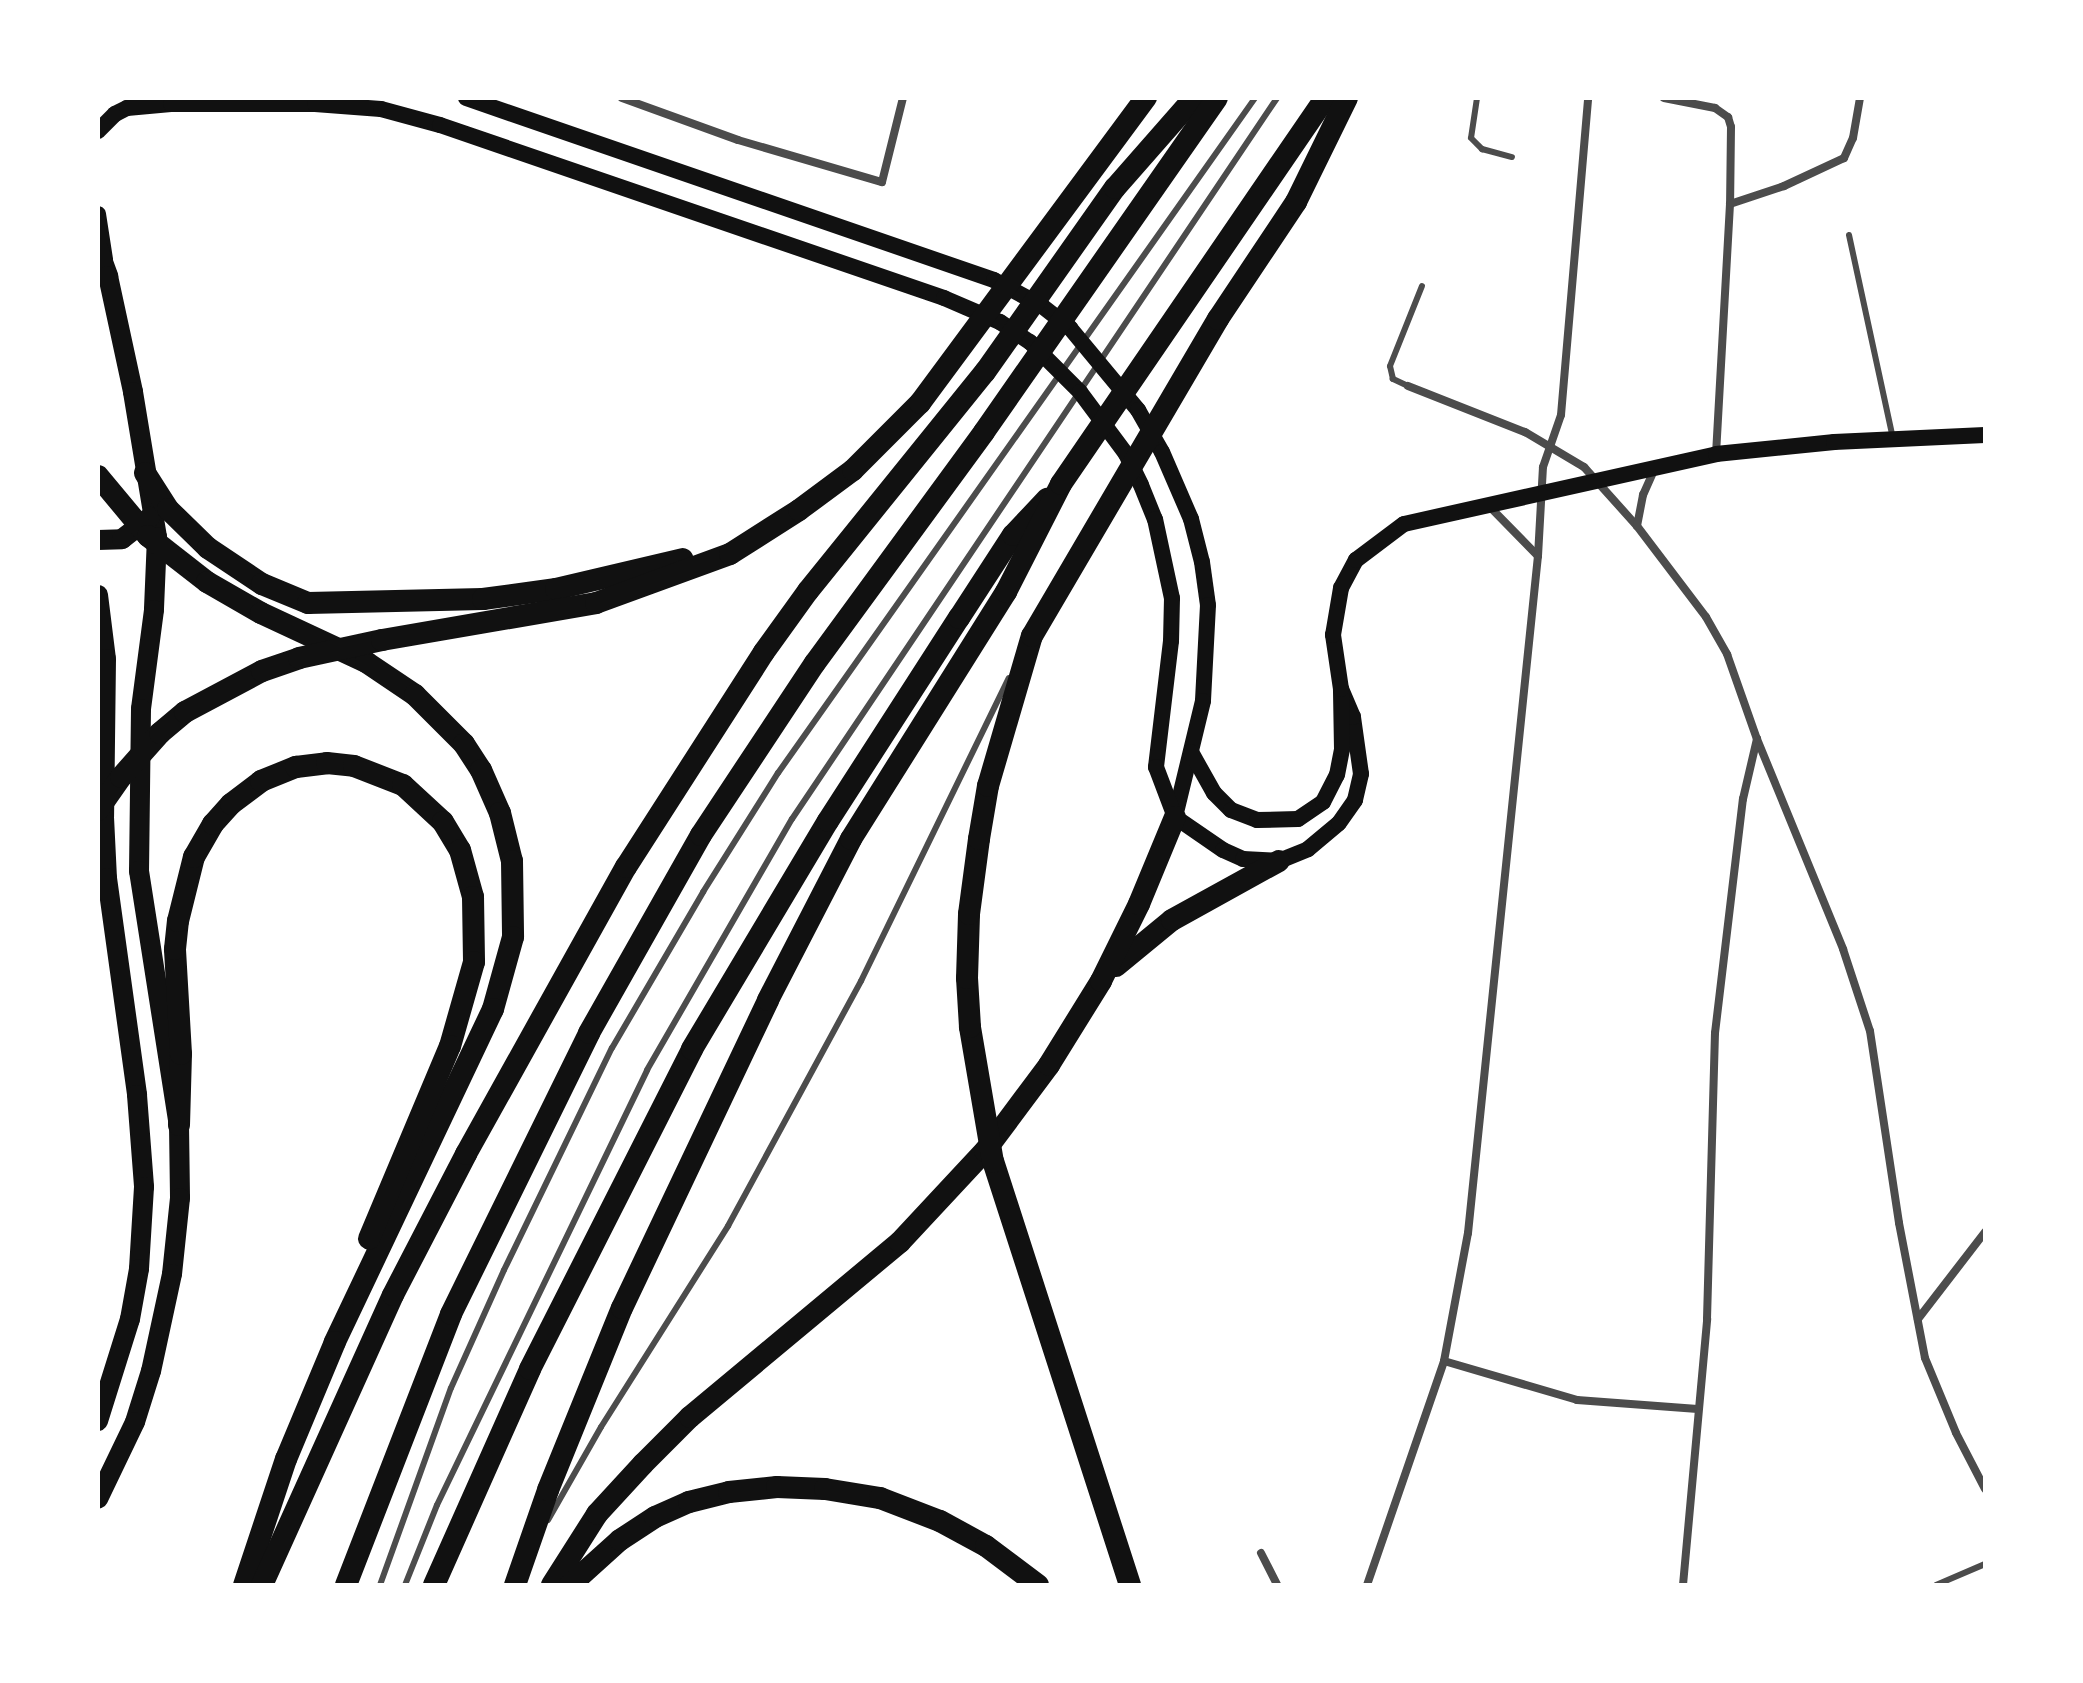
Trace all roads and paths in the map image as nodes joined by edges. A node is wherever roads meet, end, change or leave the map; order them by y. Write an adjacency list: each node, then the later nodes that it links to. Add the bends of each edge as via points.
1 (466, 98): 46 (main road, via 994,280 1070,328 1138,410 1191,519 1208,605 1204,688)
2 (622, 98): 3 (street, via 738,140 882,182)
3 (903, 98)
4 (1146, 98): 39 (highway, via 920,403 853,470)
5 (1194, 98): 64 (highway, via 1115,188 955,409 808,591 626,867 393,1295)
6 (1217, 98): 65 (highway, via 759,745 701,835 589,1033 451,1314)
7 (1255, 98): 66 (lane, via 778,773 612,1048 451,1388)
8 (1277, 98): 67 (lane, via 792,819 647,1070 437,1505)
9 (1325, 98): 34 (highway)
10 (1347, 98): 43 (highway, via 1302,191 1108,502)
11 (1477, 98): 18 (lane, via 1471,138 1482,149)
12 (1588, 98): 28 (street, via 1561,415)
13 (1664, 98): 19 (street, via 1715,108 1728,117)
14 (1860, 98): 19 (street, via 1844,158)
15 (241, 101): 16 (main road); 17 (main road, via 127,108)
16 (382, 103): 48 (main road, via 944,298 1000,322 1039,350 1108,426 1155,519 1172,598 1156,767)
17 (98, 131)
18 (1512, 157)
19 (1730, 204): 29 (street)
20 (98, 214): 23 (main road)
21 (1849, 235): 27 (lane)
22 (98, 248): 23 (main road)
23 (108, 276): 31 (main road)
24 (1422, 286): 25 (lane, via 1390,366 1393,379)
25 (1408, 386): 28 (street, via 1497,419)
26 (1985, 435): 27 (main road)
27 (1893, 439): 29 (main road)
28 (1553, 447): 33 (street, via 1584,467); 35 (street, via 1543,467)
29 (1716, 454): 30 (main road)
30 (1654, 469): 33 (main road); 38 (street)
31 (145, 473): 37 (main road); 39 (highway, via 168,509 208,548 262,584 308,603 483,599 556,589 651,569)
32 (98, 476): 54 (highway, via 148,536 207,582 366,662 432,711 473,757 500,813 515,885 513,937 493,1009)
33 (1597, 483): 35 (main road); 38 (street)
34 (1061, 484): 61 (highway, via 1006,592 851,839 768,1000 587,1388); 68 (highway, via 1013,535 966,606 828,821 692,1049 530,1369)
35 (1542, 493): 36 (main road); 41 (street)
36 (1488, 504): 41 (street); 44 (main road, via 1404,524 1356,560 1335,610)
37 (152, 515): 40 (main road, via 122,539); 51 (main road, via 158,568 141,709 138,848)
38 (1637, 526): 45 (street, via 1706,617 1727,654)
39 (757, 536): 47 (highway, via 696,569 596,603 382,640 262,671 177,719 121,777)
40 (98, 540)
41 (1538, 556): 55 (street, via 1468,1233)
42 (98, 595): 57 (main road, via 106,659 105,847 144,1187 130,1319)
43 (1032, 636): 61 (lane, via 861,981 728,1226); 73 (highway, via 988,786 979,839 969,914 970,1027 993,1162)
44 (1341, 689): 46 (main road, via 1337,775 1323,802 1298,819 1257,820 1231,810 1214,793); 49 (main road, via 1358,740 1361,774 1355,800 1327,835)
45 (1757, 739): 53 (street, via 1843,949 1870,1031); 56 (street, via 1743,799 1715,1033 1707,1319)
46 (1191, 752): 48 (main road)
47 (98, 810)
48 (1175, 817): 49 (main road, via 1243,859); 50 (highway)
49 (1279, 861): 50 (highway, via 1172,920)
50 (1101, 981): 70 (highway, via 1016,1110 930,1212 690,1417 597,1514)
51 (179, 1125): 54 (highway, via 178,921 194,857 213,824 261,781 296,767 354,766 403,785 443,822 460,850 473,897 474,962 450,1046 369,1240); 59 (main road, via 177,1235 167,1301 135,1422)
52 (1985, 1232): 53 (street)
53 (1918, 1319): 58 (street, via 1925,1358)
54 (335, 1342): 63 (highway, via 286,1459)
55 (1444, 1361): 56 (street, via 1577,1400); 75 (street)
56 (1698, 1409): 76 (street)
57 (98, 1421)
58 (1985, 1489)
59 (98, 1499)
60 (1261, 1553): 74 (street)
61 (524, 1561): 69 (highway)
62 (1985, 1564): 77 (lane)
63 (244, 1585)
64 (262, 1585)
65 (346, 1585)
66 (380, 1585)
67 (405, 1585)
68 (434, 1585)
69 (515, 1585)
70 (552, 1585)
71 (570, 1585): 72 (highway, via 655,1517 702,1498 777,1487 880,1498 986,1546)
72 (1038, 1585)
73 (1130, 1585)
74 (1277, 1585)
75 (1367, 1585)
76 (1683, 1585)
77 (1936, 1585)

